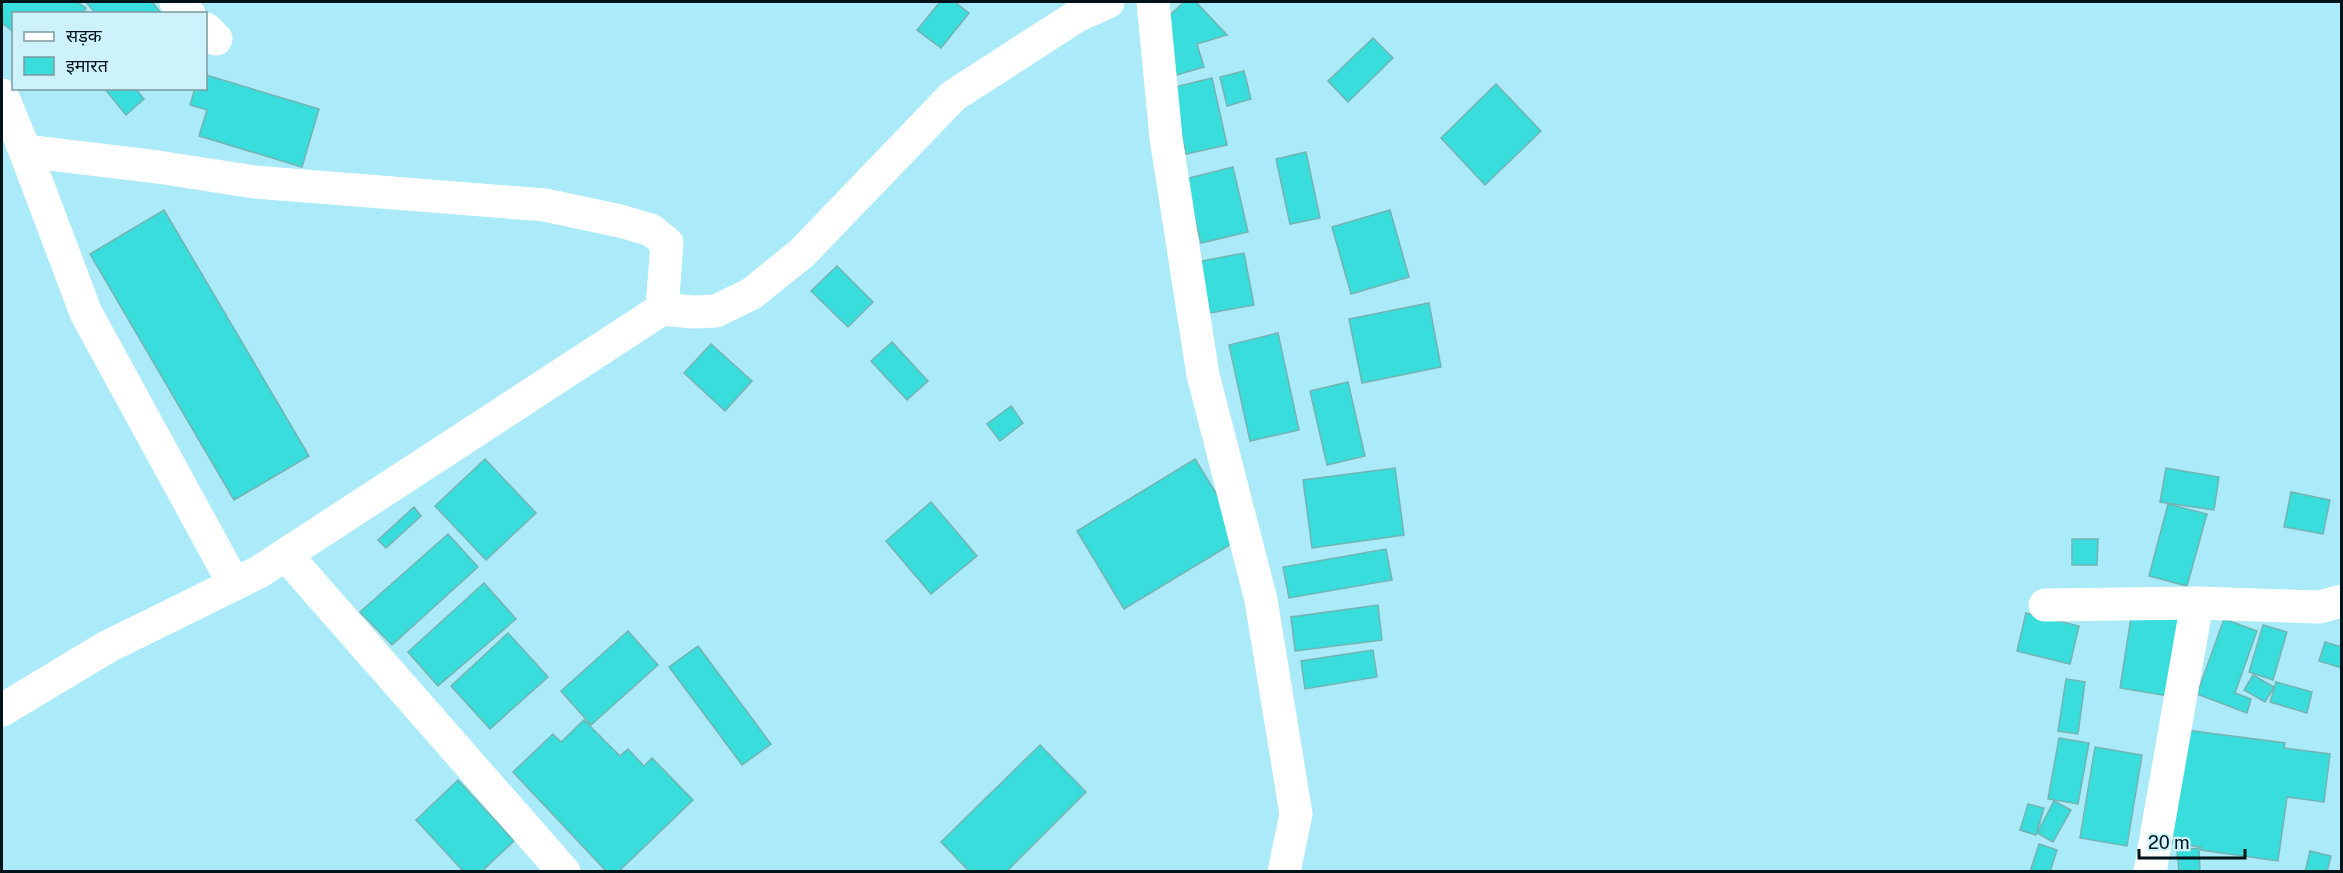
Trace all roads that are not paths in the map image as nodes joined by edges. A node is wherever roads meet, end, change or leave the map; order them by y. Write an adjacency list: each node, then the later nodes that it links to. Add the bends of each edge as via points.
1 (1108, 2): 5 (street, via 1077,16 953,96 802,254 751,294 716,311)
2 (1153, 2): 13 (street, via 1166,138 1203,375 1261,600 1296,814)
3 (2, 95): 4 (street)
4 (25, 151): 5 (street, via 254,182 545,205 620,221 651,230 666,243); 7 (street, via 86,314)
5 (662, 309): 6 (street)
6 (286, 555): 7 (street); 12 (street)
7 (234, 584): 11 (street, via 107,647)
8 (2342, 600): 9 (street, via 2319,607)
9 (2197, 603): 10 (street); 14 (street)
10 (2044, 605)
11 (2, 710)
12 (564, 872)
13 (1284, 872)
14 (2150, 872)

